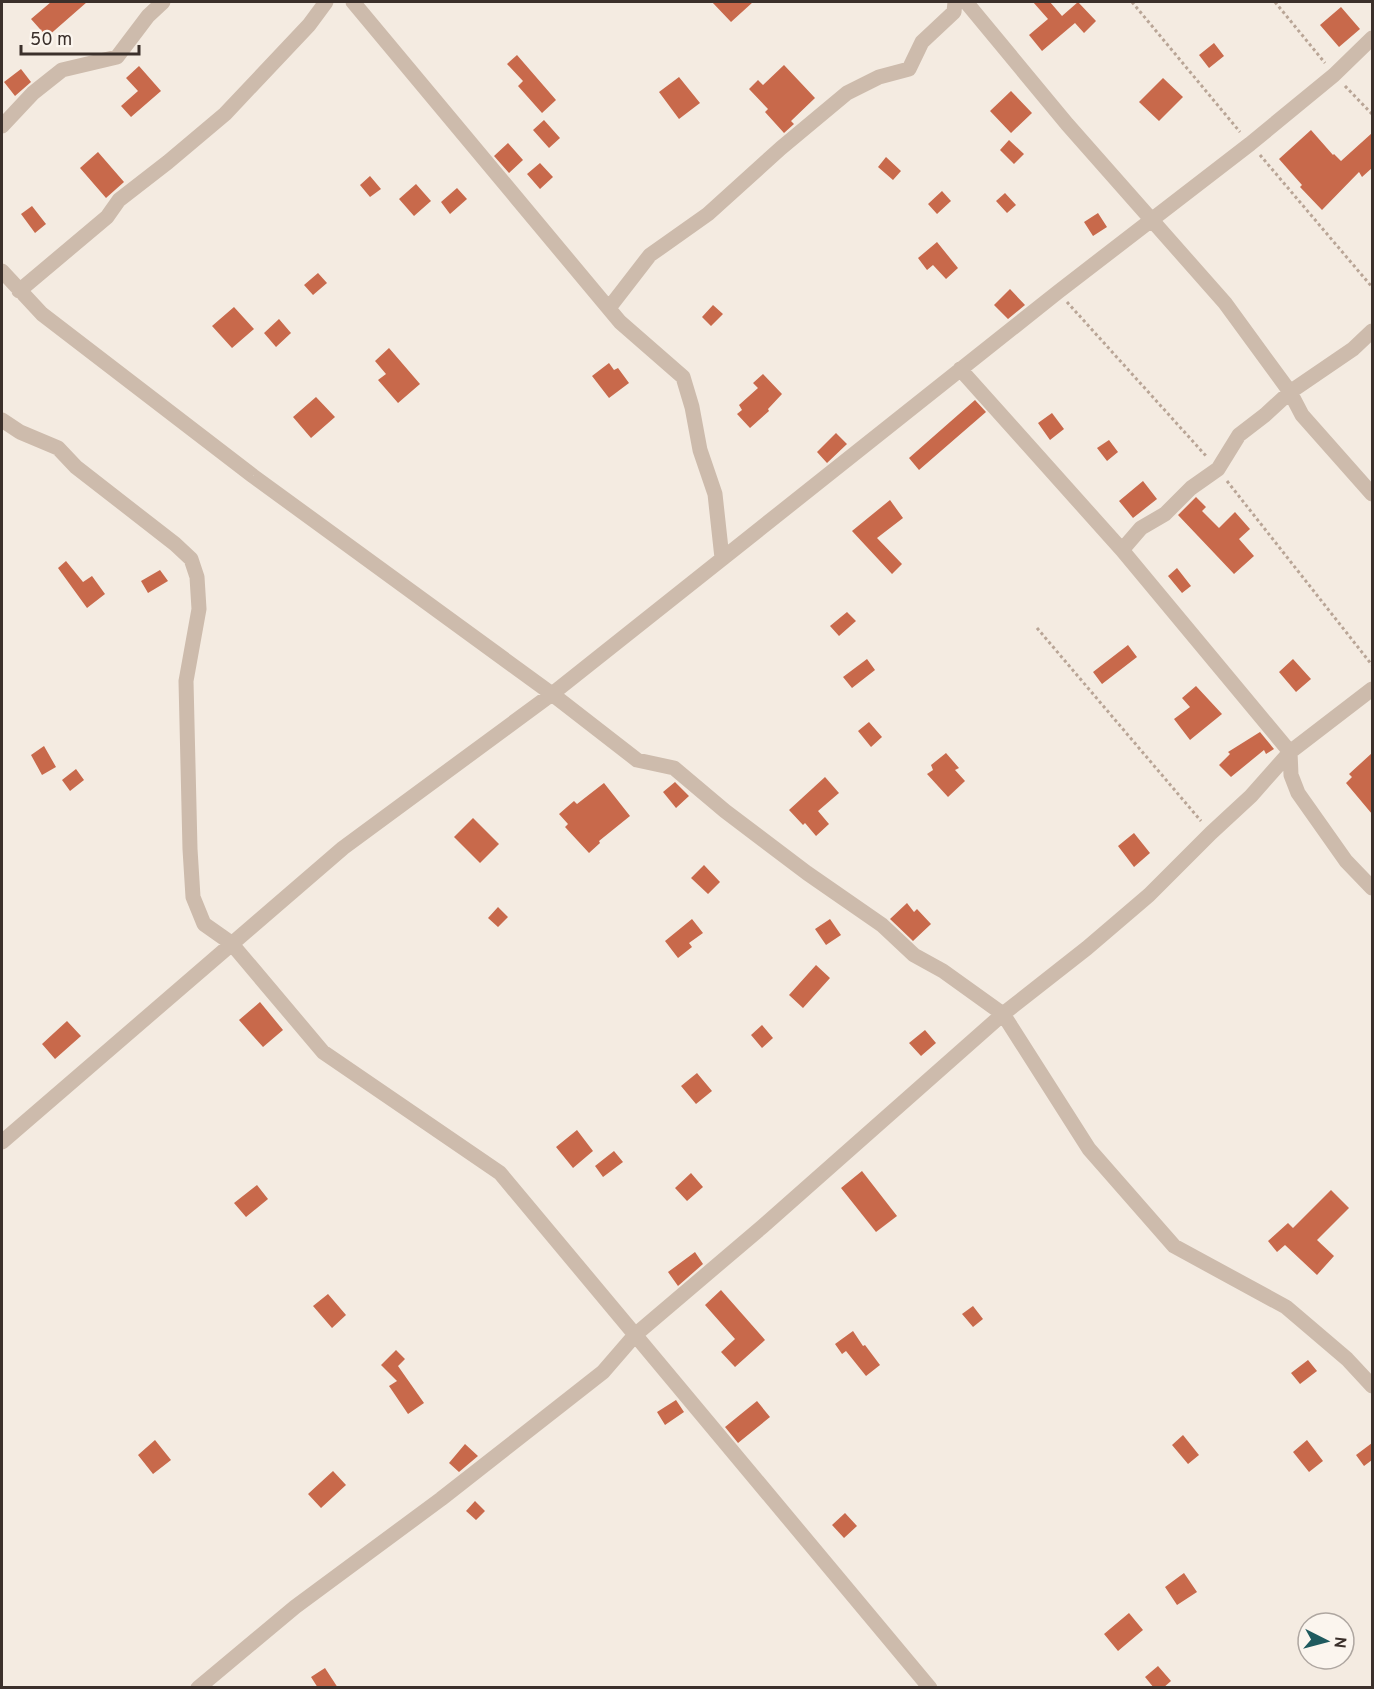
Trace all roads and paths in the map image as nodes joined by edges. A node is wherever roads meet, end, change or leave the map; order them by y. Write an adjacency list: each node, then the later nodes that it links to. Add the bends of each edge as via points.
1 (163, 2): 10 (street, via 117,57 62,70)
2 (326, 2): 13 (street, via 309,26 225,114 119,200 107,217)
3 (353, 2): 14 (street)
4 (955, 2): 14 (street, via 954,12 922,42 909,69 879,77 847,93 708,214 650,255)
5 (966, 2): 11 (street)
6 (1275, 2): 8 (path)
7 (1372, 38): 8 (street)
8 (1334, 75): 9 (path); 11 (street)
9 (1372, 114)
10 (2, 126)
11 (1152, 219): 18 (street); 19 (street, via 1225,303)
12 (2, 271): 13 (street)
13 (19, 291): 26 (street, via 42,314 253,476)
14 (609, 308): 23 (street, via 683,377 715,494)
15 (1372, 331): 16 (street)
16 (1353, 349): 17 (street); 19 (street)
17 (1372, 349)
18 (960, 369): 22 (street); 23 (street)
19 (1290, 392): 21 (street, via 1302,415); 22 (street, via 1239,435 1218,469 1165,514 1141,528)
20 (2, 420): 30 (street, via 58,447 76,467 191,559 197,577 199,609 186,681 193,897 204,924)
21 (1372, 494)
22 (1122, 550): 27 (street)
23 (722, 558): 26 (street)
24 (1037, 628): 28 (path)
25 (1372, 689): 27 (street)
26 (552, 694): 30 (street, via 343,848); 31 (street, via 637,760 674,768 725,811 882,925 914,955)
27 (1290, 752): 28 (street); 29 (street, via 1291,775 1298,793 1346,861)
28 (1211, 833): 31 (street, via 1149,895)
29 (1372, 888)
30 (231, 943): 32 (street); 33 (street, via 323,1052 500,1173)
31 (1003, 1014): 33 (street); 34 (street, via 1089,1149 1174,1246 1286,1307)
32 (2, 1142)
33 (635, 1335): 35 (street, via 603,1372 295,1607); 36 (street)
34 (1372, 1386)
35 (198, 1688)
36 (930, 1688)

